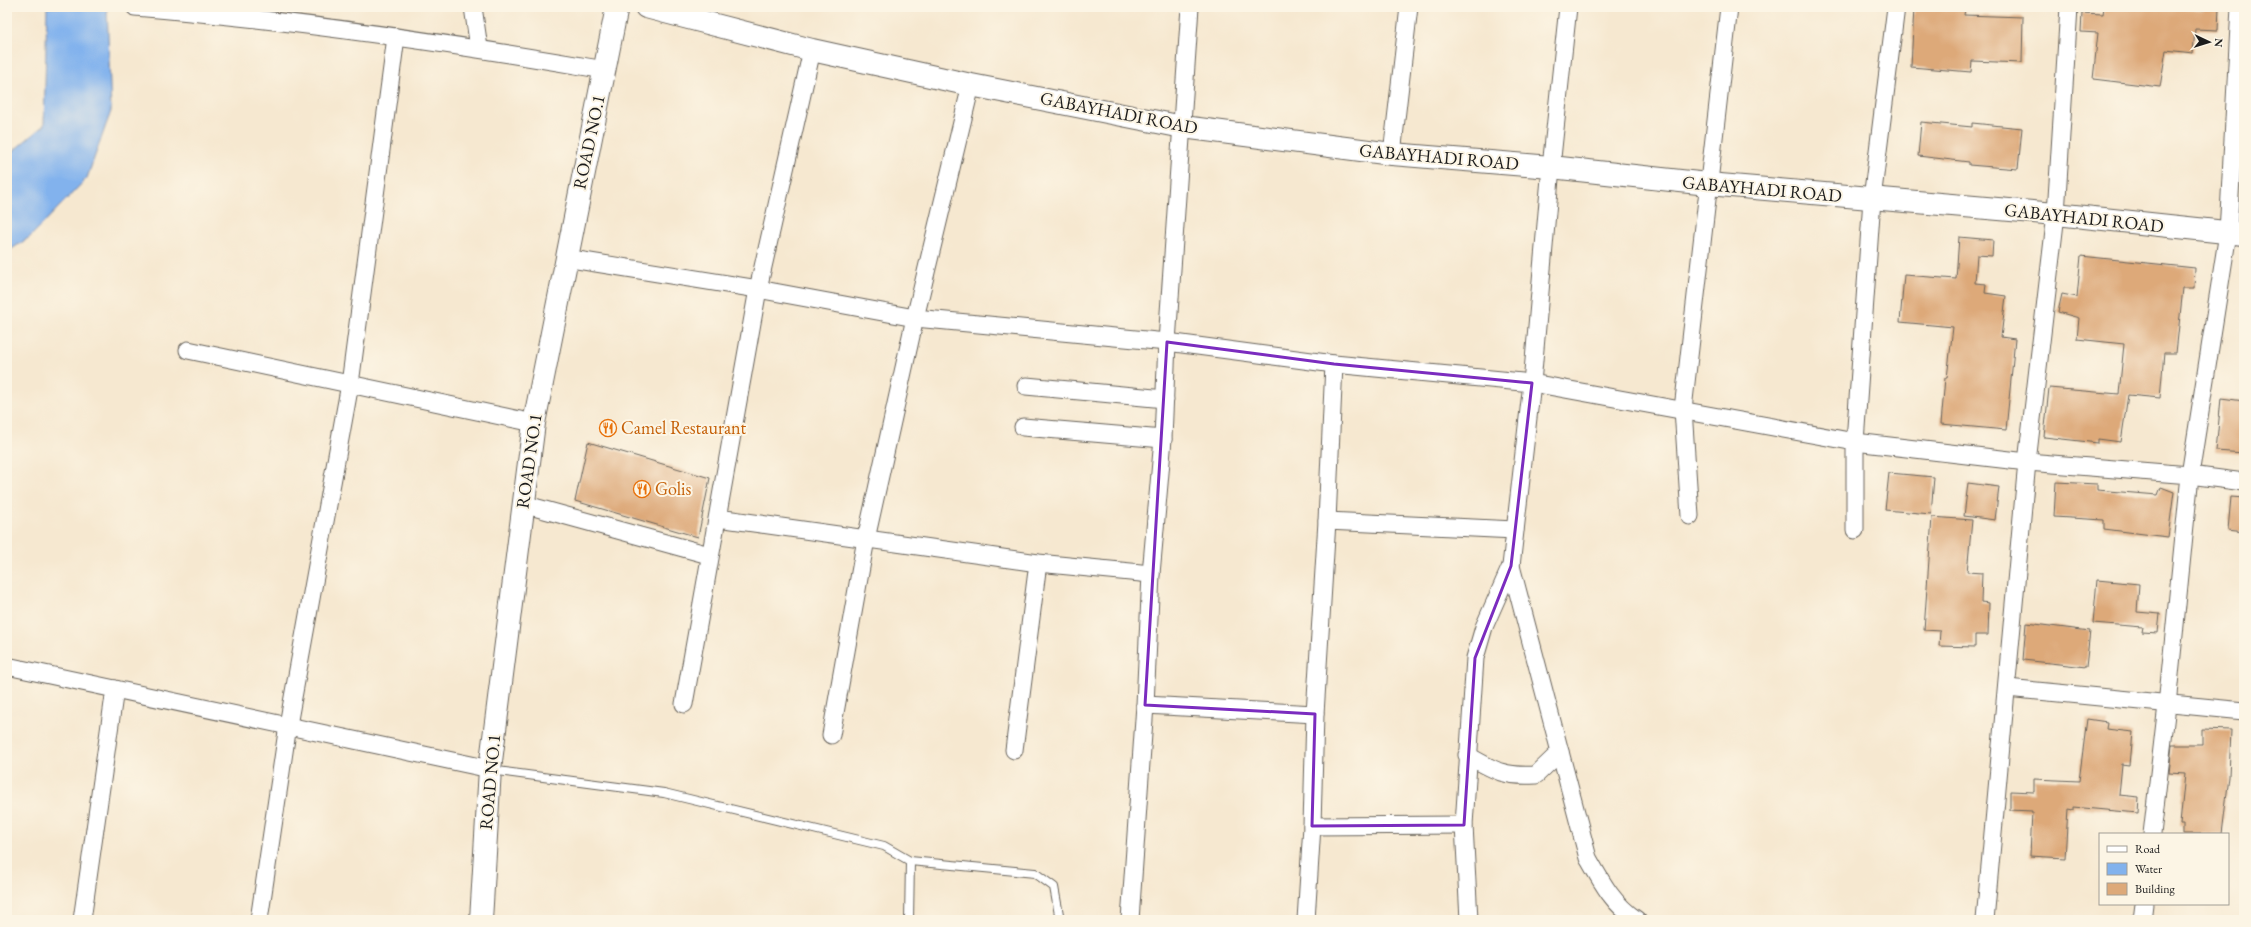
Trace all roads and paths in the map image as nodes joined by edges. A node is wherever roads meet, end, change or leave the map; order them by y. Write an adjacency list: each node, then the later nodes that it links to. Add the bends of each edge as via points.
1 (135, 7): 12 (street)
2 (473, 7): 14 (street)
3 (617, 7): 16 (main road, ROAD NO.1)
4 (646, 7): 15 (main road, GABAYHADI ROAD)
5 (1190, 7): 18 (street)
6 (1409, 7): 19 (street)
7 (1568, 7): 20 (street)
8 (1729, 7): 21 (street)
9 (1896, 7): 22 (street)
10 (2069, 7): 23 (street)
11 (2240, 7): 24 (street)
12 (243, 11): 13 (street)
13 (396, 37): 14 (street); 32 (street)
14 (479, 48): 16 (street)
15 (812, 50): 17 (main road, GABAYHADI ROAD); 26 (street)
16 (605, 70): 25 (main road, ROAD NO.1)
17 (971, 84): 18 (main road, GABAYHADI ROAD); 27 (street)
18 (1183, 127): 19 (main road, GABAYHADI ROAD); 28 (street)
19 (1392, 154): 20 (main road, GABAYHADI ROAD)
20 (1551, 168): 21 (main road, GABAYHADI ROAD); 31 (street)
21 (1708, 184): 22 (main road, GABAYHADI ROAD); 35 (street)
22 (1872, 199): 23 (main road, GABAYHADI ROAD); 39 (street)
23 (2056, 214): 24 (main road, GABAYHADI ROAD); 40 (street)
24 (2236, 233): 41 (street)
25 (565, 258): 26 (street); 36 (main road, ROAD NO.1)
26 (758, 289): 27 (street); 45 (street)
27 (915, 318): 28 (street); 49 (street)
28 (1167, 342): 30 (street); 34 (street)
29 (188, 350): 32 (street)
30 (1334, 364): 31 (street); 46 (street)
31 (1532, 383): 35 (street); 47 (street)
32 (350, 384): 36 (street); 62 (street)
33 (1026, 386): 34 (street)
34 (1164, 398): 38 (street)
35 (1683, 410): 39 (street); 44 (street)
36 (534, 423): 43 (main road, ROAD NO.1)
37 (1023, 427): 38 (street)
38 (1163, 439): 53 (street)
39 (1856, 442): 40 (street); 48 (street)
40 (2027, 462): 41 (street); 56 (street)
41 (2190, 475): 42 (street); 59 (street)
42 (2244, 482)
43 (523, 504): 50 (street); 67 (main road, ROAD NO.1)
44 (1690, 516)
45 (718, 518): 49 (street); 50 (street)
46 (1327, 520): 47 (street); 61 (street)
47 (1515, 530): 52 (street)
48 (1855, 530)
49 (866, 539): 51 (street); 63 (street)
50 (709, 555): 57 (street)
51 (1038, 563): 53 (street); 64 (street)
52 (1511, 566): 65 (street); 66 (street, via 1484,627 1475,658)
53 (1151, 574): 58 (street)
54 (7, 666): 55 (street)
55 (115, 688): 62 (street); 73 (street)
56 (2007, 688): 59 (street); 82 (street)
57 (684, 704)
58 (1146, 705): 61 (street); 78 (street)
59 (2167, 705): 60 (street); 70 (street)
60 (2244, 711)
61 (1315, 714): 69 (street)
62 (288, 725): 67 (street); 74 (street)
63 (831, 734)
64 (1014, 750)
65 (1560, 752): 66 (street, via 1536,775 1517,776 1496,772); 81 (street, via 1588,858 1608,894 1624,912)
66 (1468, 756): 68 (street)
67 (490, 770): 71 (lane, via 664,793 884,846); 75 (main road, ROAD NO.1)
68 (1464, 825): 69 (street); 80 (street)
69 (1312, 826): 79 (street)
70 (2152, 833)
71 (910, 861): 76 (lane); 77 (lane, via 1035,873 1054,887)
72 (2144, 905): 83 (street)
73 (82, 920)
74 (259, 920)
75 (481, 920)
76 (909, 920)
77 (1060, 920)
78 (1130, 920)
79 (1306, 920)
80 (1470, 920)
81 (1637, 920)
82 (1986, 920)
83 (2142, 920)

